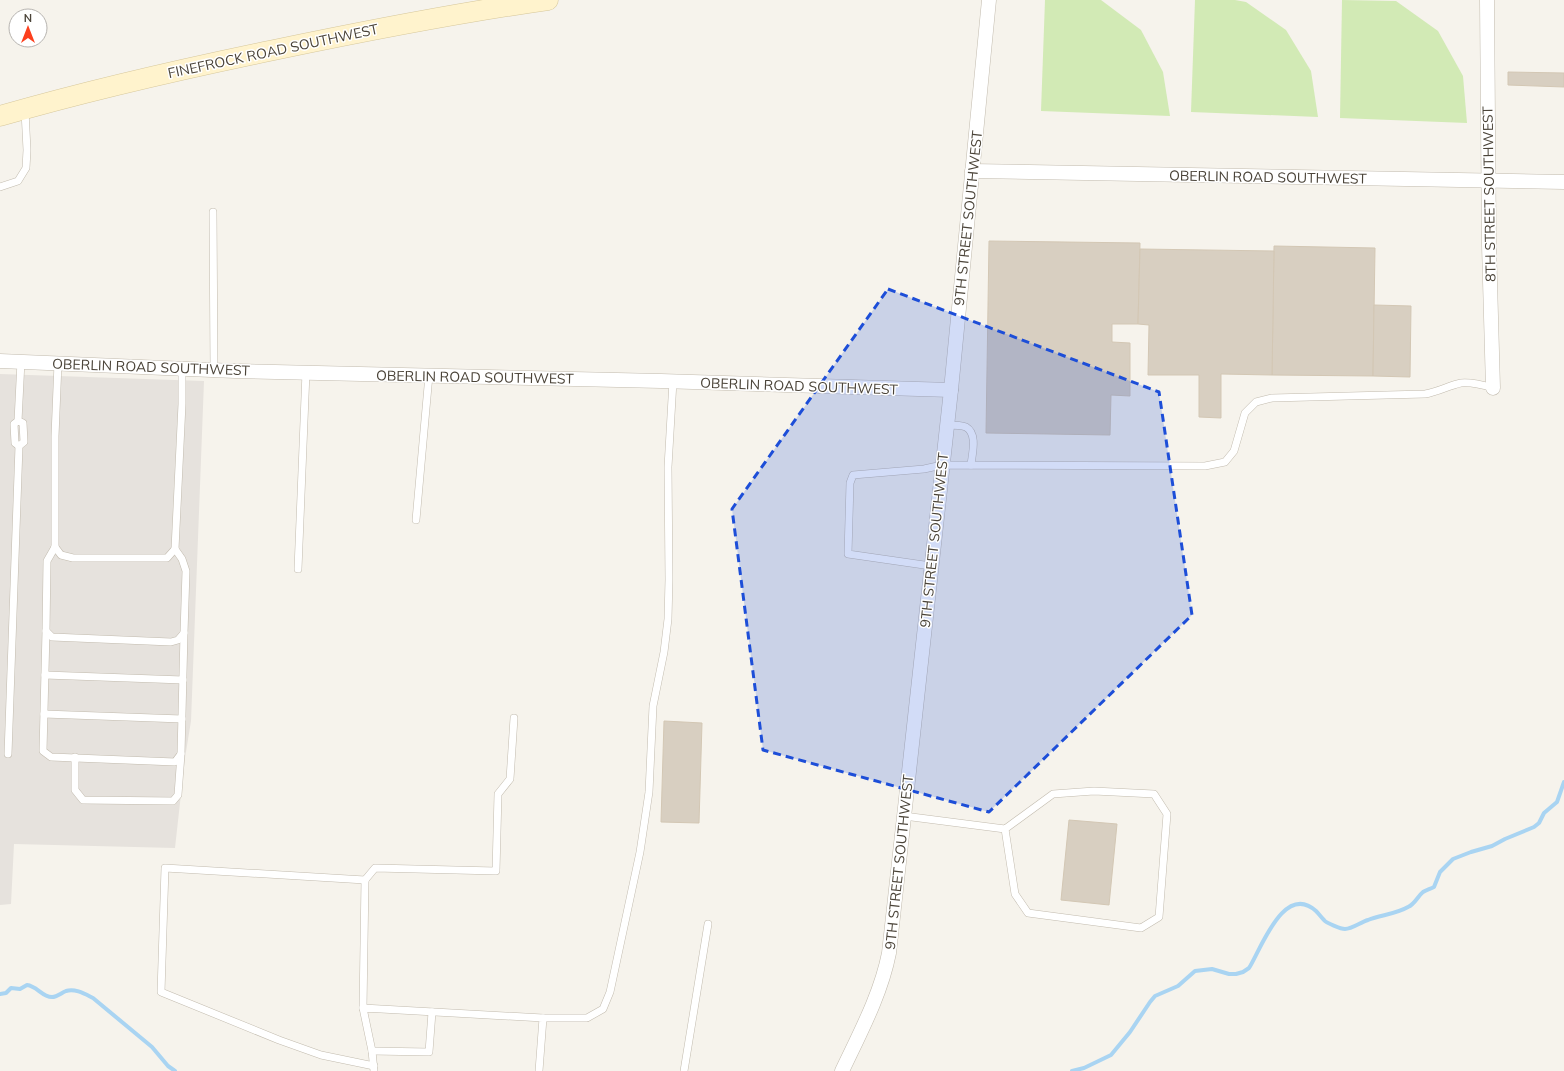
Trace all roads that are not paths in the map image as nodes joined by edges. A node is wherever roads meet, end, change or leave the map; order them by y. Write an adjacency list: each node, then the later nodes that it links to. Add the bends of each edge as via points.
1 (548, 0): 4 (main road, FINEFROCK ROAD SOUTHWEST, via 338,36 198,66)
2 (989, 0): 6 (street, 9TH STREET SOUTHWEST)
3 (1487, 0): 7 (street, 8TH STREET SOUTHWEST)
4 (25, 109): 5 (main road, FINEFROCK ROAD SOUTHWEST); 9 (lane, via 26,168 18,181)
5 (0, 116)
6 (972, 171): 7 (street, OBERLIN ROAD SOUTHWEST); 20 (street, 9TH STREET SOUTHWEST)
7 (1488, 180): 8 (street, OBERLIN ROAD SOUTHWEST); 19 (street, 8TH STREET SOUTHWEST)
8 (1564, 182)
9 (0, 187)
10 (213, 212): 15 (lane)
11 (21, 361): 12 (street, OBERLIN ROAD SOUTHWEST); 13 (street, OBERLIN ROAD SOUTHWEST); 36 (lane, via 18,421 14,424 14,443 20,446)
12 (0, 362)
13 (58, 363): 14 (street, OBERLIN ROAD SOUTHWEST); 25 (lane)
14 (182, 368): 15 (street, OBERLIN ROAD SOUTHWEST); 26 (lane)
15 (214, 370): 16 (street, OBERLIN ROAD SOUTHWEST)
16 (306, 372): 17 (street, OBERLIN ROAD SOUTHWEST); 28 (lane)
17 (429, 375): 18 (street, OBERLIN ROAD SOUTHWEST); 24 (lane)
18 (673, 382): 20 (street, OBERLIN ROAD SOUTHWEST); 45 (lane, via 668,467 668,619 653,706 649,792 640,852 610,992 603,1009 587,1018)
19 (1493, 388): 23 (lane, via 1460,383 1425,394 1272,398 1256,402 1245,413 1234,451 1224,462 1205,466)
20 (951, 390): 21 (street, 9TH STREET SOUTHWEST)
21 (947, 424): 22 (street, 9TH STREET SOUTHWEST); 23 (lane, via 965,427 971,432)
22 (942, 465): 23 (lane); 27 (street, 9TH STREET SOUTHWEST); 27 (lane, via 853,475 850,483 848,554)
23 (971, 466)
24 (416, 520)
25 (55, 547): 26 (lane, via 61,555 73,558 167,558); 29 (lane, via 47,561)
26 (175, 549): 30 (lane, via 186,571)
27 (931, 566): 39 (street, 9TH STREET SOUTHWEST)
28 (298, 569)
29 (46, 631): 30 (lane, via 52,637 171,642 178,640); 31 (lane)
30 (184, 633): 32 (lane)
31 (45, 675): 32 (lane); 33 (lane)
32 (183, 680): 35 (lane)
33 (44, 714): 35 (lane); 38 (lane, via 42,751 51,756)
34 (514, 718): 41 (lane, via 510,779 498,794 496,871 376,868)
35 (182, 719): 37 (lane)
36 (8, 754)
37 (181, 754): 38 (lane, via 175,762); 38 (lane, via 178,796 173,801 83,800 74,790)
38 (75, 757)
39 (904, 816): 40 (lane); 50 (street, 9TH STREET SOUTHWEST, via 886,970)
40 (1005, 829): 40 (lane, via 1053,794 1094,791 1154,794 1167,814 1159,917 1141,928 1028,913 1015,894)
41 (365, 880): 43 (lane); 47 (lane, via 164,868 161,992 279,1040)
42 (708, 924): 49 (lane)
43 (363, 1008): 44 (lane); 46 (lane)
44 (432, 1012): 45 (lane); 46 (lane, via 429,1052)
45 (543, 1018): 48 (lane)
46 (372, 1051): 47 (lane)
47 (374, 1068)
48 (539, 1071)
49 (684, 1071)
50 (842, 1071)

